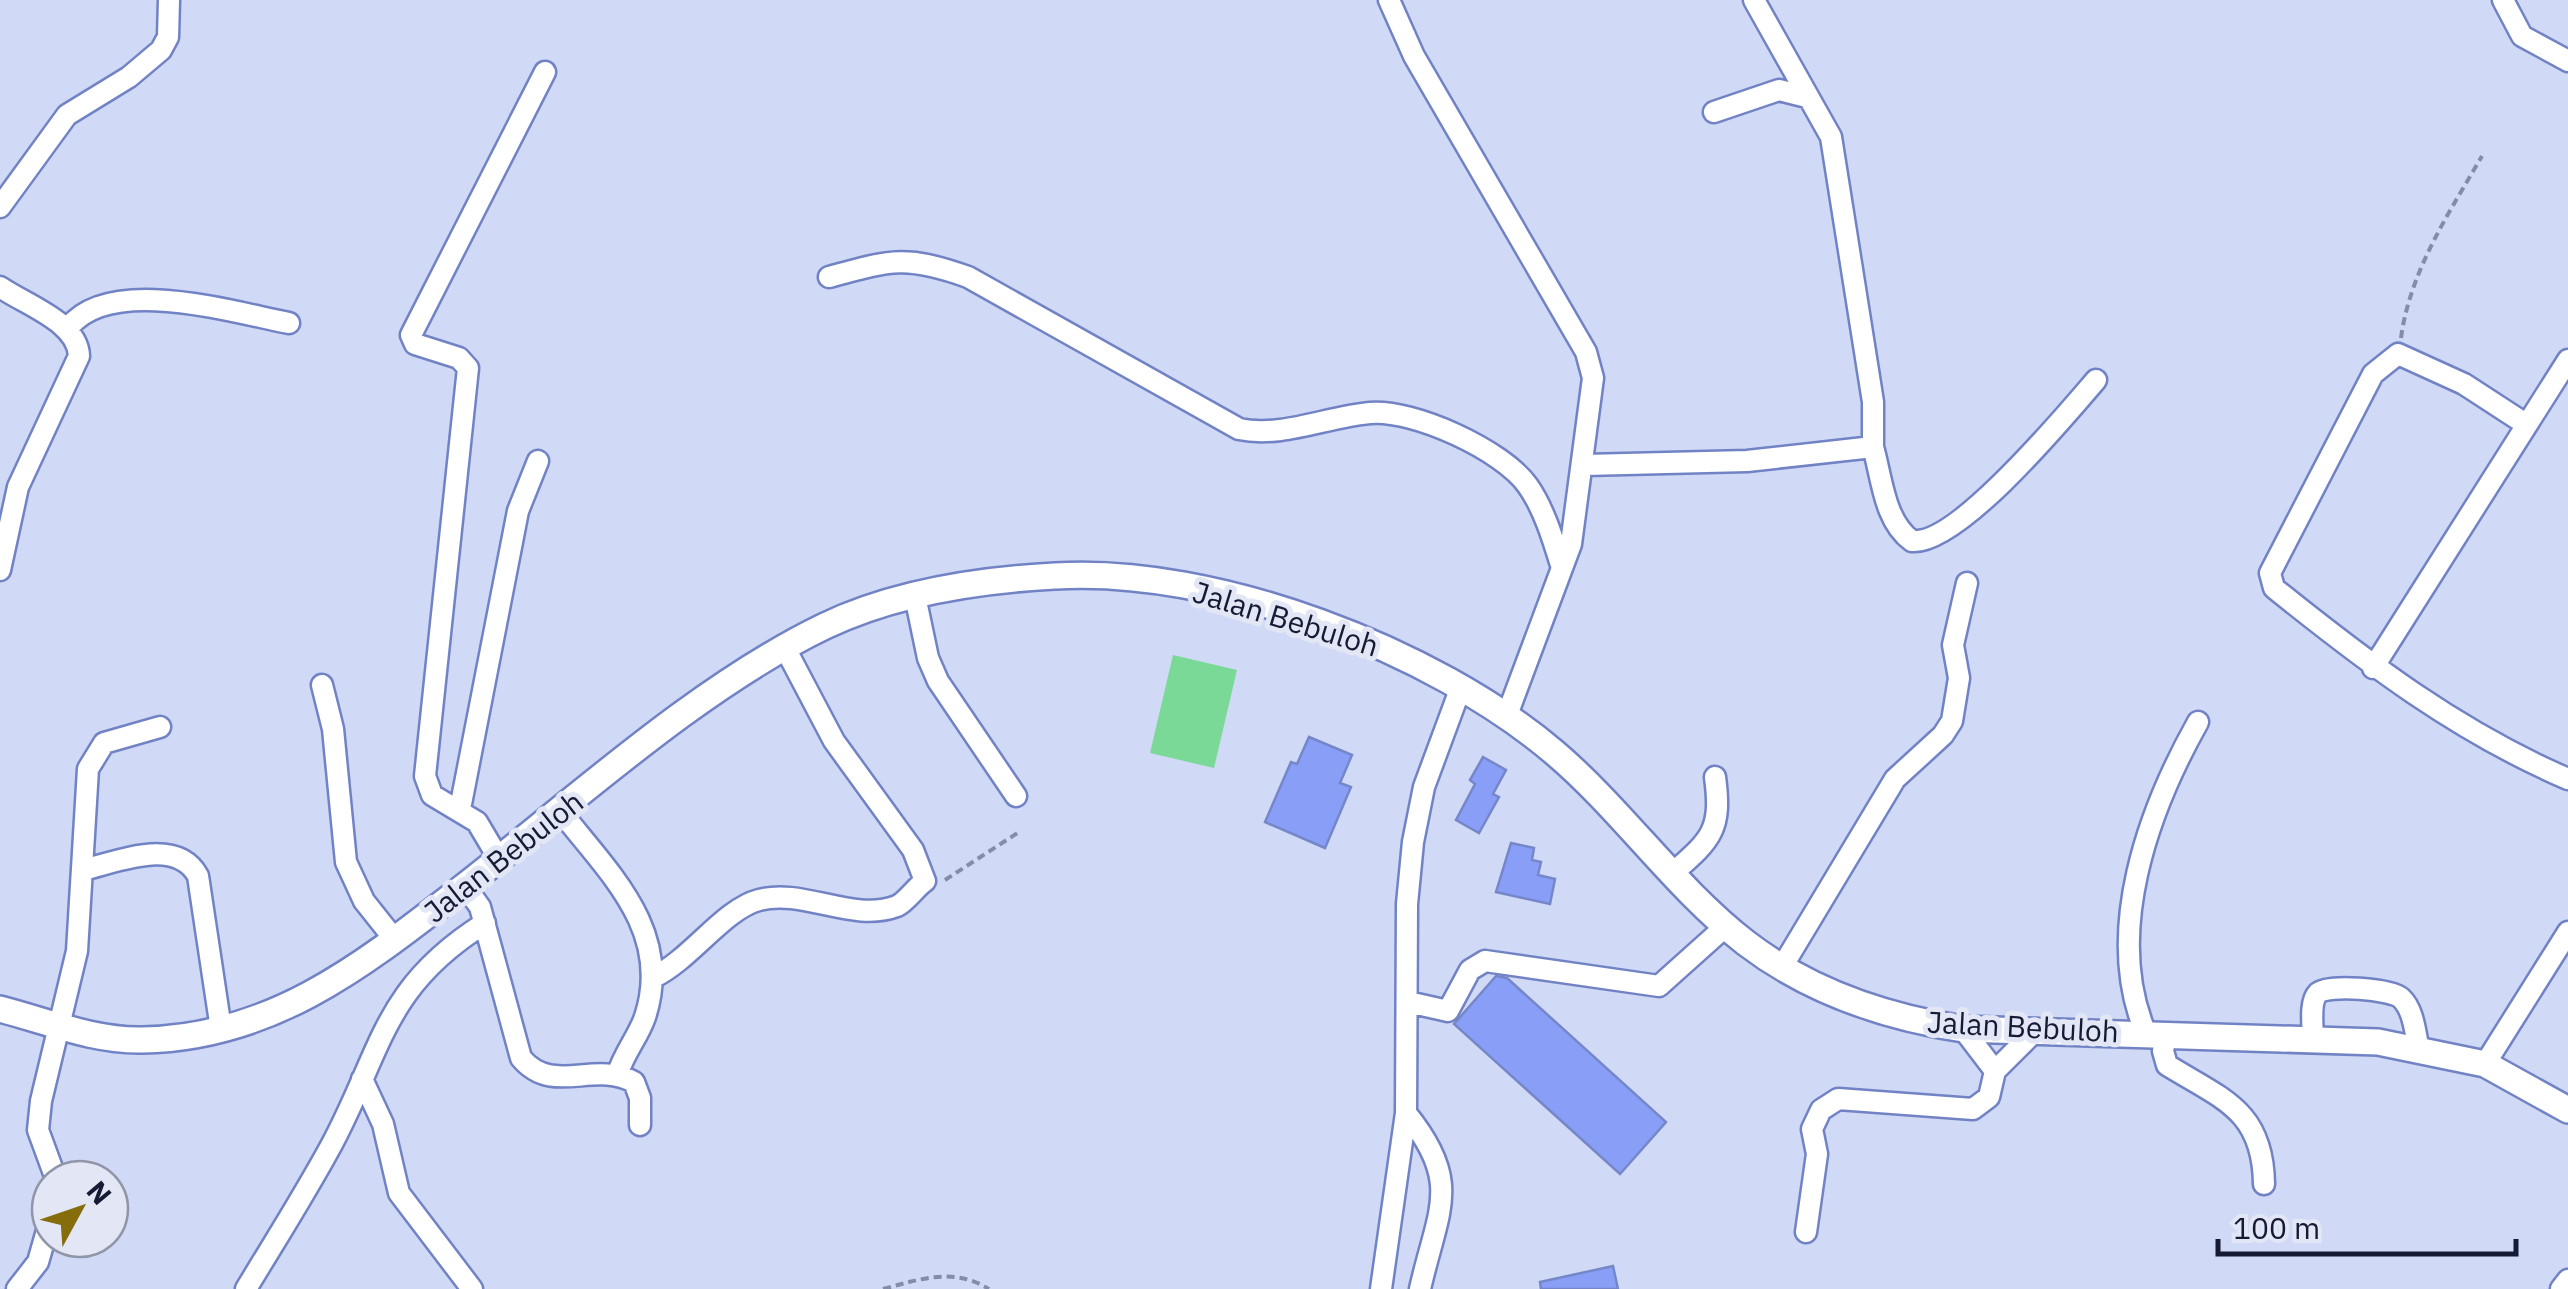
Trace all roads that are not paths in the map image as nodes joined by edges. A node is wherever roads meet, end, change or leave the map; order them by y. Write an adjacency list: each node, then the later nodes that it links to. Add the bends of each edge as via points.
1 (169, 0): 9 (street, via 161,50 67,115)
2 (1389, 0): 19 (street, via 1414,56 1586,352 1593,378)
3 (1754, 0): 7 (street)
4 (2504, 0): 5 (street, via 2522,36)
5 (2568, 61)
6 (545, 72): 34 (street, via 412,330 415,344 460,358 468,368 425,776 432,795)
7 (1807, 97): 8 (street, via 1778,90); 17 (street, via 1831,138 1873,402)
8 (1714, 112)
9 (0, 207)
10 (829, 277): 20 (street, via 887,260 924,261 968,277 1239,429 1276,432 1376,413 1432,426 1515,471 1540,507)
11 (0, 286): 13 (street)
12 (289, 323): 13 (street, via 190,305 113,300 92,306)
13 (69, 327): 21 (street, via 80,356 18,487)
14 (2568, 360): 16 (street)
15 (2096, 380): 17 (street, via 1993,492 1934,539 1912,541 1900,529)
16 (2527, 425): 25 (street); 25 (street, via 2464,384 2398,354 2373,374 2270,573 2274,588)
17 (1873, 447): 19 (street, via 1747,461)
18 (538, 462): 34 (street, via 518,511)
19 (1585, 465): 20 (street)
20 (1561, 565): 28 (street)
21 (0, 570)
22 (1967, 583): 44 (street, via 1953,645 1959,678 1952,721 1896,778)
23 (915, 596): 24 (main road, Jalan Bebuloh, via 859,612); 27 (main road, Jalan Bebuloh, via 1051,576 1116,576 1179,586 1378,644); 33 (street, via 938,680)
24 (785, 648): 35 (main road, Jalan Bebuloh); 45 (street, via 834,741 913,850 926,881 899,905 758,900)
25 (2374, 668): 32 (street, via 2494,744)
26 (322, 685): 43 (street, via 346,862 364,901)
27 (1461, 687): 28 (main road, Jalan Bebuloh); 46 (street, via 1424,787 1413,842)
28 (1507, 715): 38 (main road, Jalan Bebuloh, via 1556,754)
29 (2198, 722): 52 (street, via 2175,763 2128,917 2135,1006)
30 (160, 728): 37 (street, via 114,739 93,755)
31 (1714, 777): 38 (street, via 1716,828)
32 (2568, 778)
33 (1016, 796)
34 (460, 808): 36 (street)
35 (561, 812): 36 (main road, Jalan Bebuloh); 45 (street, via 631,901 645,926)
36 (500, 859): 39 (main road, Jalan Bebuloh)
37 (82, 870): 48 (street, via 77,950); 49 (street, via 157,854 192,864)
38 (1674, 872): 41 (main road, Jalan Bebuloh)
39 (466, 886): 40 (street); 43 (main road, Jalan Bebuloh)
40 (484, 923): 57 (street, via 527,1065 550,1076); 58 (street, via 427,964 374,1045)
41 (1726, 926): 44 (main road, Jalan Bebuloh); 46 (street, via 1649,988 1485,961 1470,970 1448,1011)
42 (2568, 932): 55 (street)
43 (394, 940): 49 (main road, Jalan Bebuloh, via 323,991)
44 (1782, 967): 50 (main road, Jalan Bebuloh, via 1902,1020)
45 (654, 977): 57 (street, via 644,1020)
46 (1408, 1002): 60 (street)
47 (0, 1008): 48 (main road, Jalan Bebuloh)
48 (60, 1026): 49 (main road, Jalan Bebuloh, via 147,1040); 62 (street, via 38,1130)
49 (220, 1029)
50 (1963, 1029): 51 (main road, Jalan Bebuloh); 56 (street)
51 (2036, 1029): 52 (main road, Jalan Bebuloh); 56 (street)
52 (2156, 1032): 53 (main road, Jalan Bebuloh); 63 (street, via 2168,1065 2240,1111 2263,1158)
53 (2313, 1039): 54 (main road, Jalan Bebuloh); 54 (street, via 2320,991 2391,993 2410,1009)
54 (2419, 1050): 55 (main road, Jalan Bebuloh)
55 (2485, 1064): 59 (main road, Jalan Bebuloh)
56 (1995, 1071): 64 (street, via 1990,1097 1972,1109 1829,1102 1812,1129 1817,1154)
57 (618, 1074): 61 (street, via 634,1082)
58 (362, 1078): 68 (street, via 332,1144); 69 (street, via 383,1124 399,1193)
59 (2568, 1110)
60 (1406, 1113): 70 (street); 71 (street, via 1436,1154 1444,1181)
61 (640, 1125)
62 (49, 1159)
63 (2264, 1184)
64 (1806, 1232)
65 (39, 1259): 67 (street)
66 (2568, 1280): 72 (street)
67 (17, 1289)
68 (246, 1289)
69 (472, 1289)
70 (1381, 1289)
71 (1420, 1289)
72 (2561, 1289)

